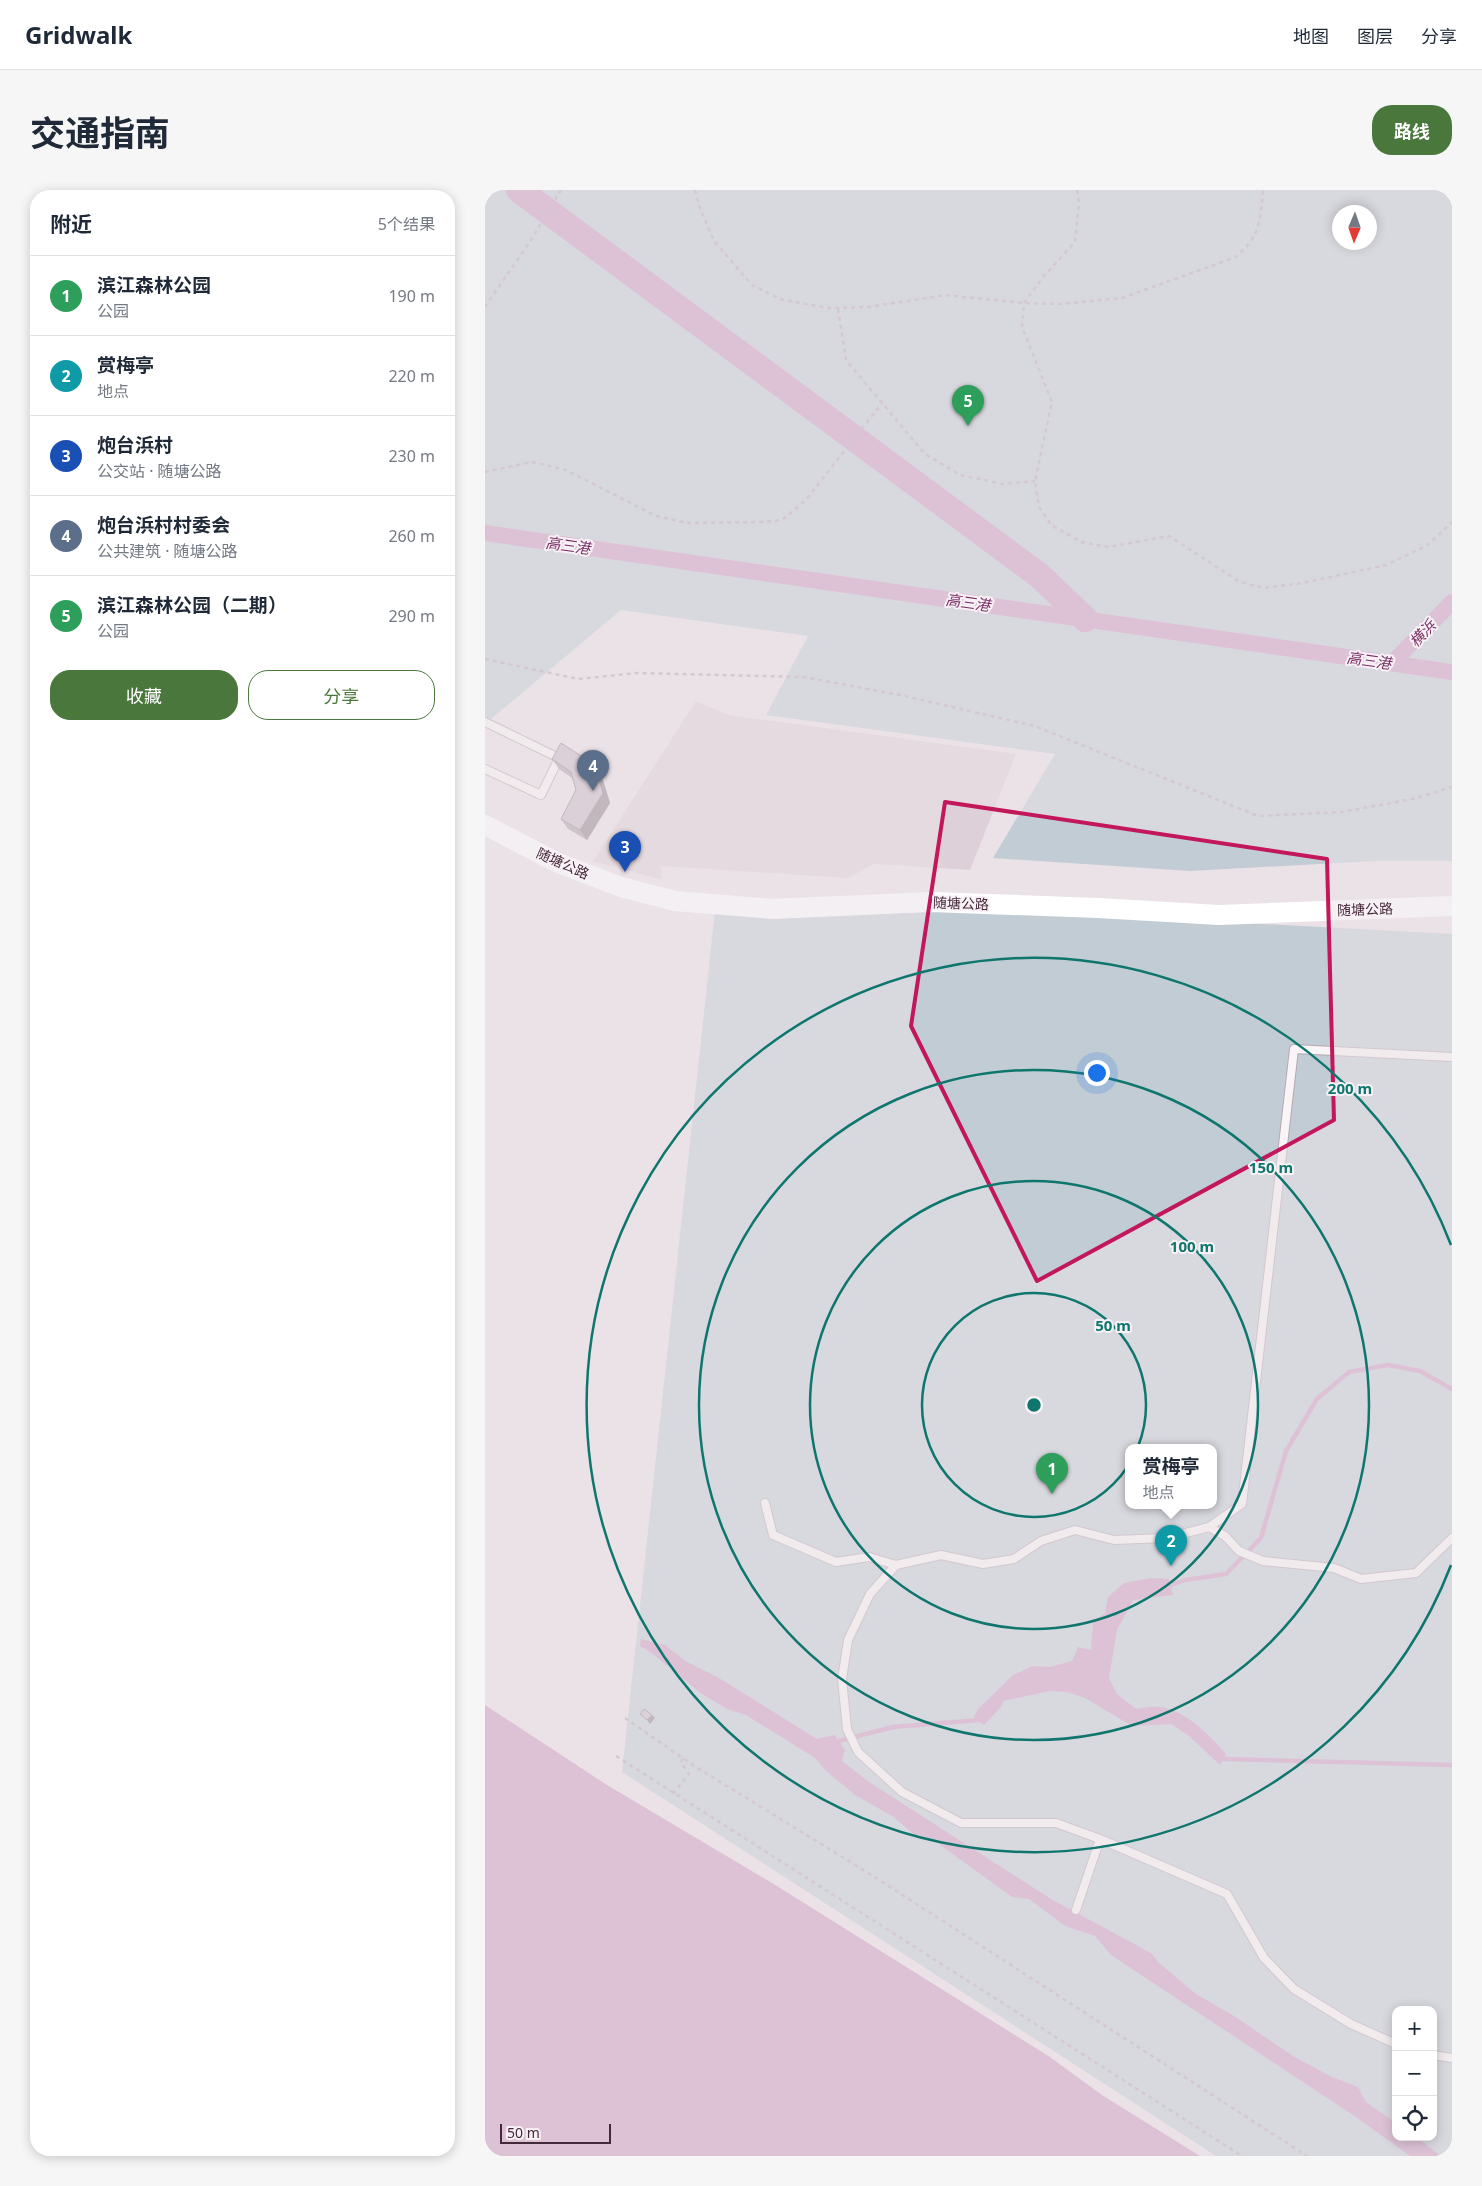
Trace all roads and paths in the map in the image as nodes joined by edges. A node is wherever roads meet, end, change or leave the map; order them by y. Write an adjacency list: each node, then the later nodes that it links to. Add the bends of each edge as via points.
1 (561, 190): 6 (path)
2 (695, 190): 7 (path, via 714,241 752,285 780,299)
3 (1077, 190): 5 (path, via 1079,204 1075,242)
4 (1263, 190): 5 (path, via 1259,225 1249,246 1236,258 1122,298 1061,304)
5 (1024, 303): 7 (path, via 945,295 869,307); 10 (path, via 1022,327 1052,402)
6 (485, 307)
7 (838, 308): 8 (path, via 846,360)
8 (882, 404): 9 (path, via 805,501 783,520 688,523 656,516 566,470 532,462); 10 (path, via 925,454 960,474 1003,484)
9 (485, 472)
10 (1035, 481): 11 (path, via 1039,507 1051,525 1081,542 1109,547 1169,536 1240,582 1264,588 1386,565 1428,545)
11 (1452, 522)
12 (485, 659): 15 (path, via 577,679 637,673 804,677 900,695 1035,726 1258,816 1341,812 1413,799)
13 (485, 722): 14 (lane, via 559,758 541,796)
14 (485, 769)
15 (1452, 788)
16 (485, 825): 17 (street, 随塘公路, via 556,862 621,887 675,901 772,910 931,902 1219,915)
17 (1452, 906)
18 (1452, 1057): 20 (lane, via 1294,1050 1242,1504)
19 (765, 1502): 22 (lane, via 773,1535 836,1562 869,1557)
20 (1209, 1527): 21 (lane, via 1225,1536 1239,1551 1263,1561 1334,1568 1361,1579 1415,1573); 22 (lane, via 1166,1538 1114,1540 1075,1530 1041,1541 1014,1559 983,1564 941,1555)
21 (1452, 1538)
22 (896, 1565): 27 (lane, via 870,1594 848,1640 842,1678 847,1729 858,1752 902,1792 961,1823 1056,1823)
23 (625, 1718): 25 (path)
24 (616, 1756): 26 (path)
25 (683, 1758): 26 (path, via 681,1763 689,1774); 33 (path, via 873,1876)
26 (673, 1794): 32 (path)
27 (1100, 1839): 28 (lane); 29 (lane, via 1227,1894 1264,1958 1294,1988 1351,2024)
28 (1076, 1910)
29 (1392, 2042)
30 (1437, 2056): 31 (lane)
31 (1452, 2058)
32 (1242, 2156)
33 (1307, 2156)

